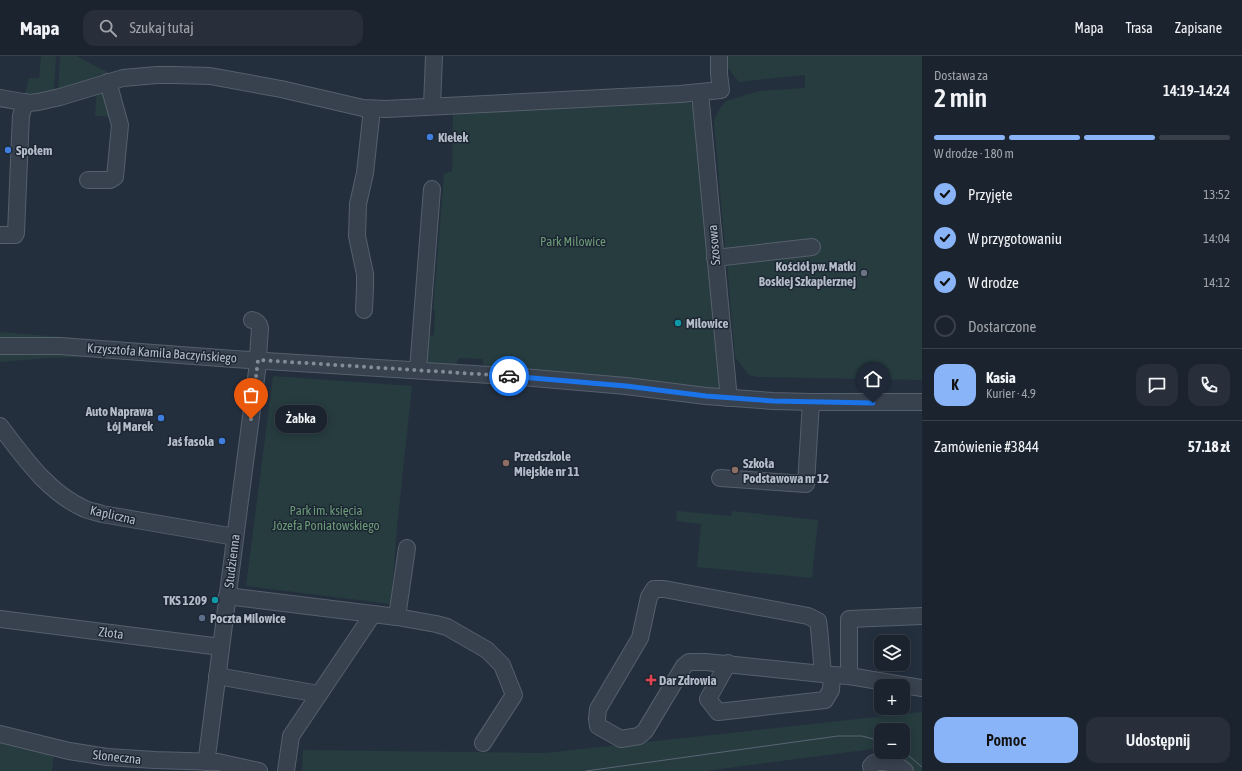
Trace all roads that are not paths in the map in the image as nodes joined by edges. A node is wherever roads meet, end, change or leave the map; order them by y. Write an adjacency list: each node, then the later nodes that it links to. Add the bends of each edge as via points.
1 (434, 56): 7 (street)
2 (719, 56): 4 (street, via 718,74 721,90)
3 (108, 82): 6 (street, via 60,97); 8 (street, via 157,75 210,76); 9 (street, via 120,125 115,177 110,180)
4 (700, 93): 7 (street); 13 (street, Szosowa)
5 (0, 98): 6 (street)
6 (25, 102): 11 (street, via 20,130 16,233)
7 (432, 106): 8 (street)
8 (372, 109): 14 (street, via 365,173 358,204 357,228 364,274)
9 (88, 180)
10 (432, 189): 18 (street)
11 (0, 235)
12 (812, 247): 13 (street)
13 (715, 258): 19 (street, Szosowa)
14 (364, 310)
15 (252, 320): 17 (street, Studzienna, via 260,325)
16 (0, 346): 17 (street, Krzysztofa Kamila Baczyńskiego, via 60,346)
17 (258, 360): 18 (street, Krzysztofa Kamila Baczyńskiego); 24 (street, Studzienna)
18 (418, 370): 19 (street, Krzysztofa Kamila Baczyńskiego, via 626,386)
19 (728, 398): 20 (street, Krzysztofa Kamila Baczyńskiego)
20 (811, 402): 21 (street, Krzysztofa Kamila Baczyńskiego); 23 (street, via 806,484)
21 (922, 402)
22 (0, 426): 24 (street, Kapliczna, via 52,488 85,509)
23 (720, 478)
24 (235, 537): 26 (street, Studzienna)
25 (407, 548): 29 (street)
26 (228, 596): 27 (street); 31 (street, Studzienna)
27 (373, 614): 29 (street); 37 (street)
28 (922, 616): 35 (street, via 849,619)
29 (397, 617): 39 (street, via 447,627 487,650 502,665 514,695)
30 (0, 619): 31 (street, Złota)
31 (221, 647): 34 (street, Studzienna)
32 (728, 663): 33 (street); 33 (street, via 708,699 718,712 825,700 831,690); 33 (street, via 689,662 684,666 645,731 639,736 621,739 598,726 598,709 640,638 649,597 654,589 808,616 818,621)
33 (828, 675): 35 (street)
34 (217, 676): 37 (street); 40 (street, Studzienna, via 208,749)
35 (849, 676): 36 (street)
36 (922, 688)
37 (319, 694): 43 (street, via 291,736)
38 (0, 734): 40 (street, Słoneczna, via 69,751)
39 (483, 743)
40 (199, 766): 42 (street, Słoneczna, via 218,762)
41 (871, 766): 44 (street, via 884,762)
42 (259, 771)
43 (286, 771)
44 (905, 771)

